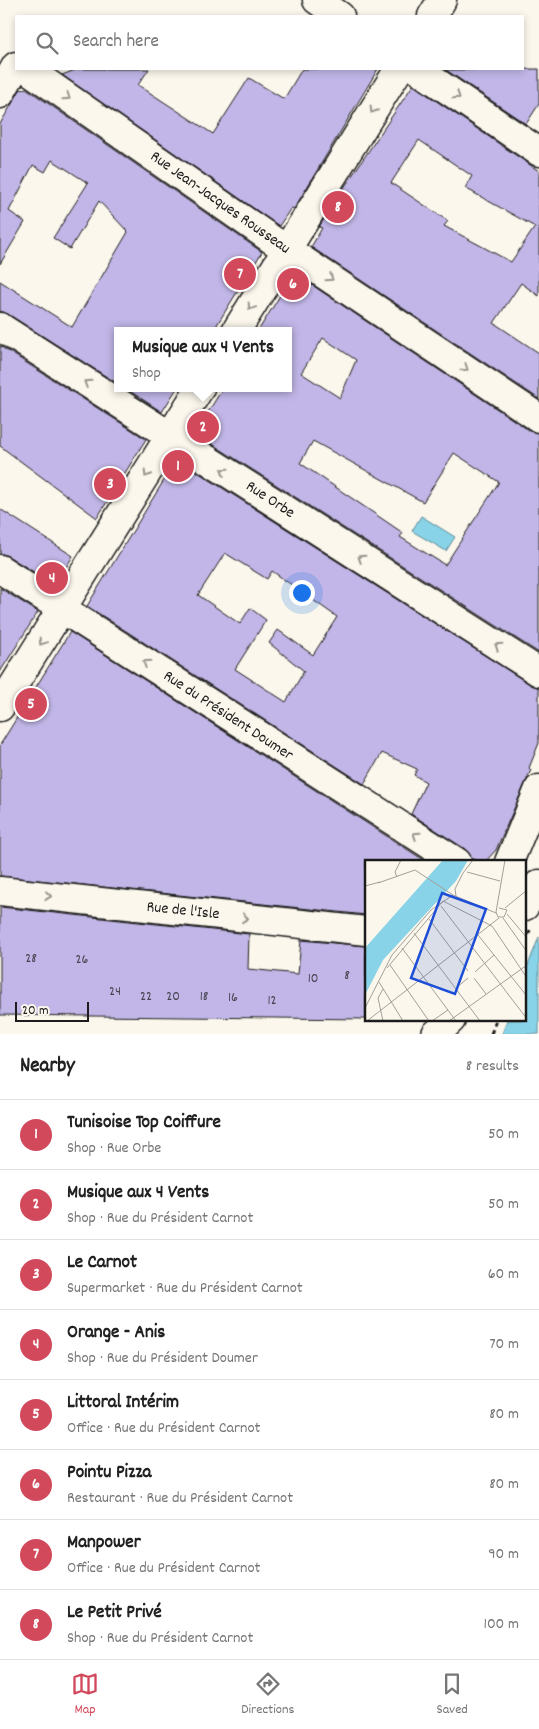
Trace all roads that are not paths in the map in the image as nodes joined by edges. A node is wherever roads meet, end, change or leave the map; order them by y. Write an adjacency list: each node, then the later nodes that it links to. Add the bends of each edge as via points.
1 (317, 0): 3 (street)
2 (442, 0): 4 (street)
3 (339, 15)
4 (433, 15)
5 (0, 51): 6 (street)
6 (15, 61)
7 (15, 68): 11 (street)
8 (27, 70): 13 (street, Rue Jean-Jacques Rousseau, one-way to 13)
9 (398, 70): 13 (street, one-way to 13)
10 (418, 70): 12 (street, one-way to 12)
11 (0, 94)
12 (539, 152)
13 (287, 249): 15 (street, one-way to 15); 17 (street, Rue Jean-Jacques Rousseau, one-way to 17)
14 (0, 327): 18 (street, Rue Orbe, one-way to 14)
15 (238, 327)
16 (198, 392): 18 (street)
17 (539, 418)
18 (171, 436): 20 (street, one-way to 20); 21 (street, Rue Orbe, one-way to 18)
19 (0, 569): 20 (street, Rue du Président Doumer)
20 (63, 610): 22 (street, one-way to 22); 24 (street, Rue du Président Doumer, one-way to 20)
21 (539, 672)
22 (0, 707)
23 (539, 789): 25 (street)
24 (454, 860)
25 (510, 860)
26 (539, 884): 28 (street)
27 (0, 891): 29 (street, Rue de l'Isle, one-way to 29)
28 (526, 904)
29 (365, 931)
30 (451, 1022): 32 (street)
31 (454, 1022): 33 (street)
32 (436, 1034)
33 (459, 1034)

